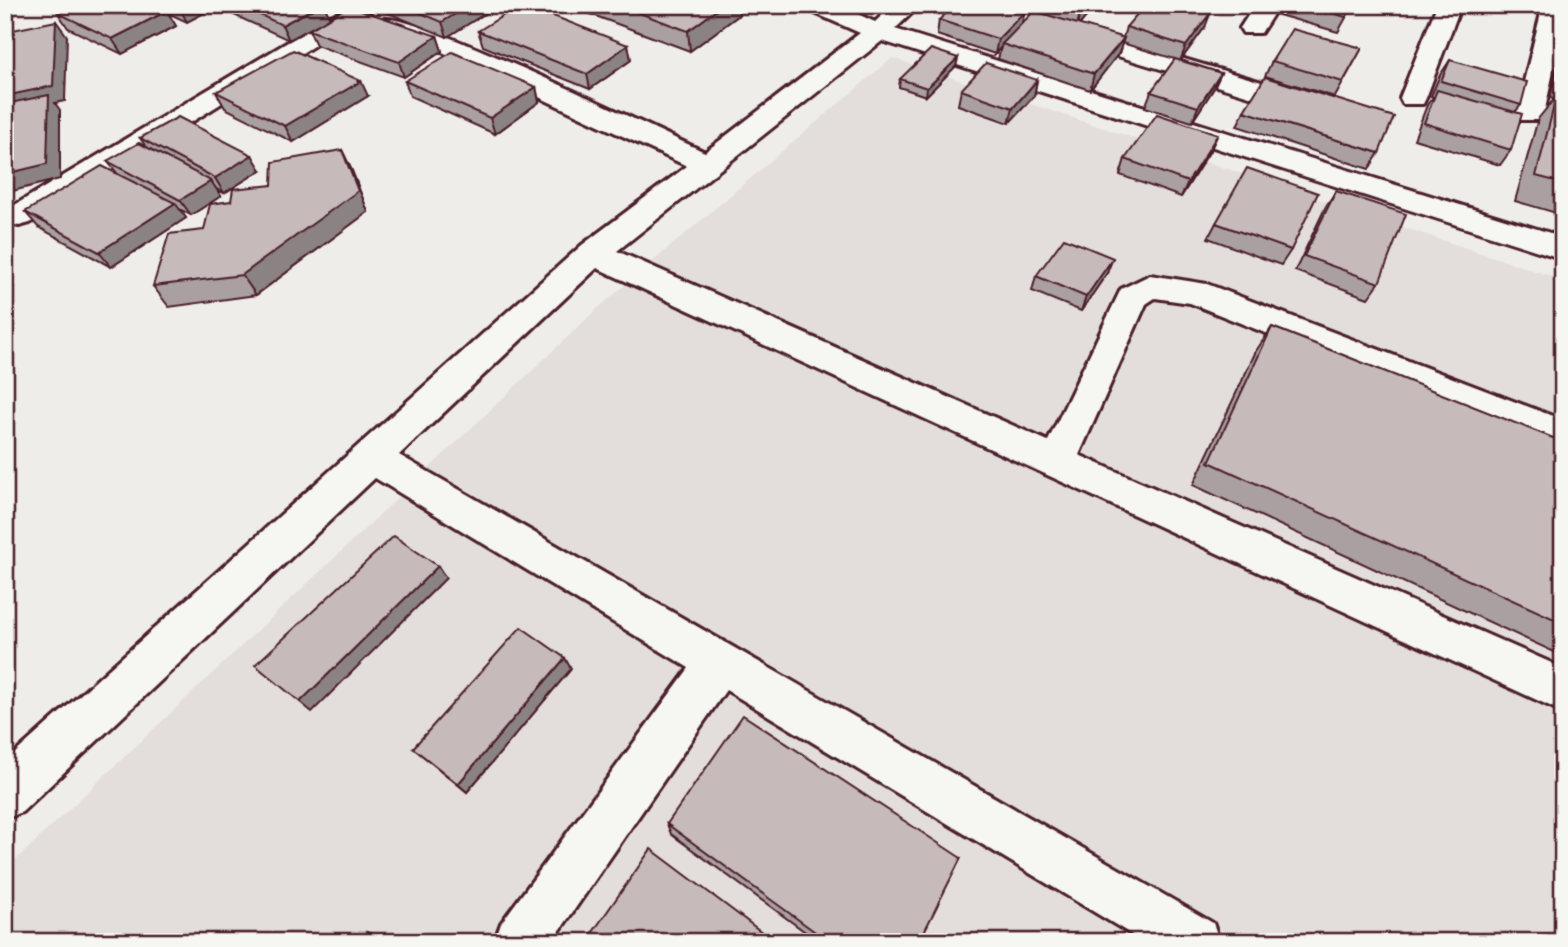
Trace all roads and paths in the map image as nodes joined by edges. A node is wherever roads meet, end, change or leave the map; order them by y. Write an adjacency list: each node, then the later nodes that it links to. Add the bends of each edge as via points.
1 (817, 5): 9 (street)
2 (908, 5): 9 (street)
3 (975, 5): 11 (street)
4 (1267, 5): 8 (street)
5 (1449, 5): 10 (street)
6 (1555, 5): 12 (street)
7 (354, 7): 13 (street); 14 (street)
8 (1252, 28)
9 (878, 32): 13 (street); 15 (street)
10 (1413, 99)
11 (1329, 111)
12 (1530, 114)
13 (706, 164): 16 (street)
14 (19, 216)
15 (1563, 248)
16 (593, 253): 18 (street); 19 (street)
17 (1563, 436): 19 (street, via 1195,292 1150,286 1133,297)
18 (371, 457): 20 (street); 22 (street)
19 (1057, 462): 21 (street)
20 (720, 662): 23 (street); 24 (street)
21 (1563, 691)
22 (5, 795)
23 (1187, 940)
24 (520, 942)

